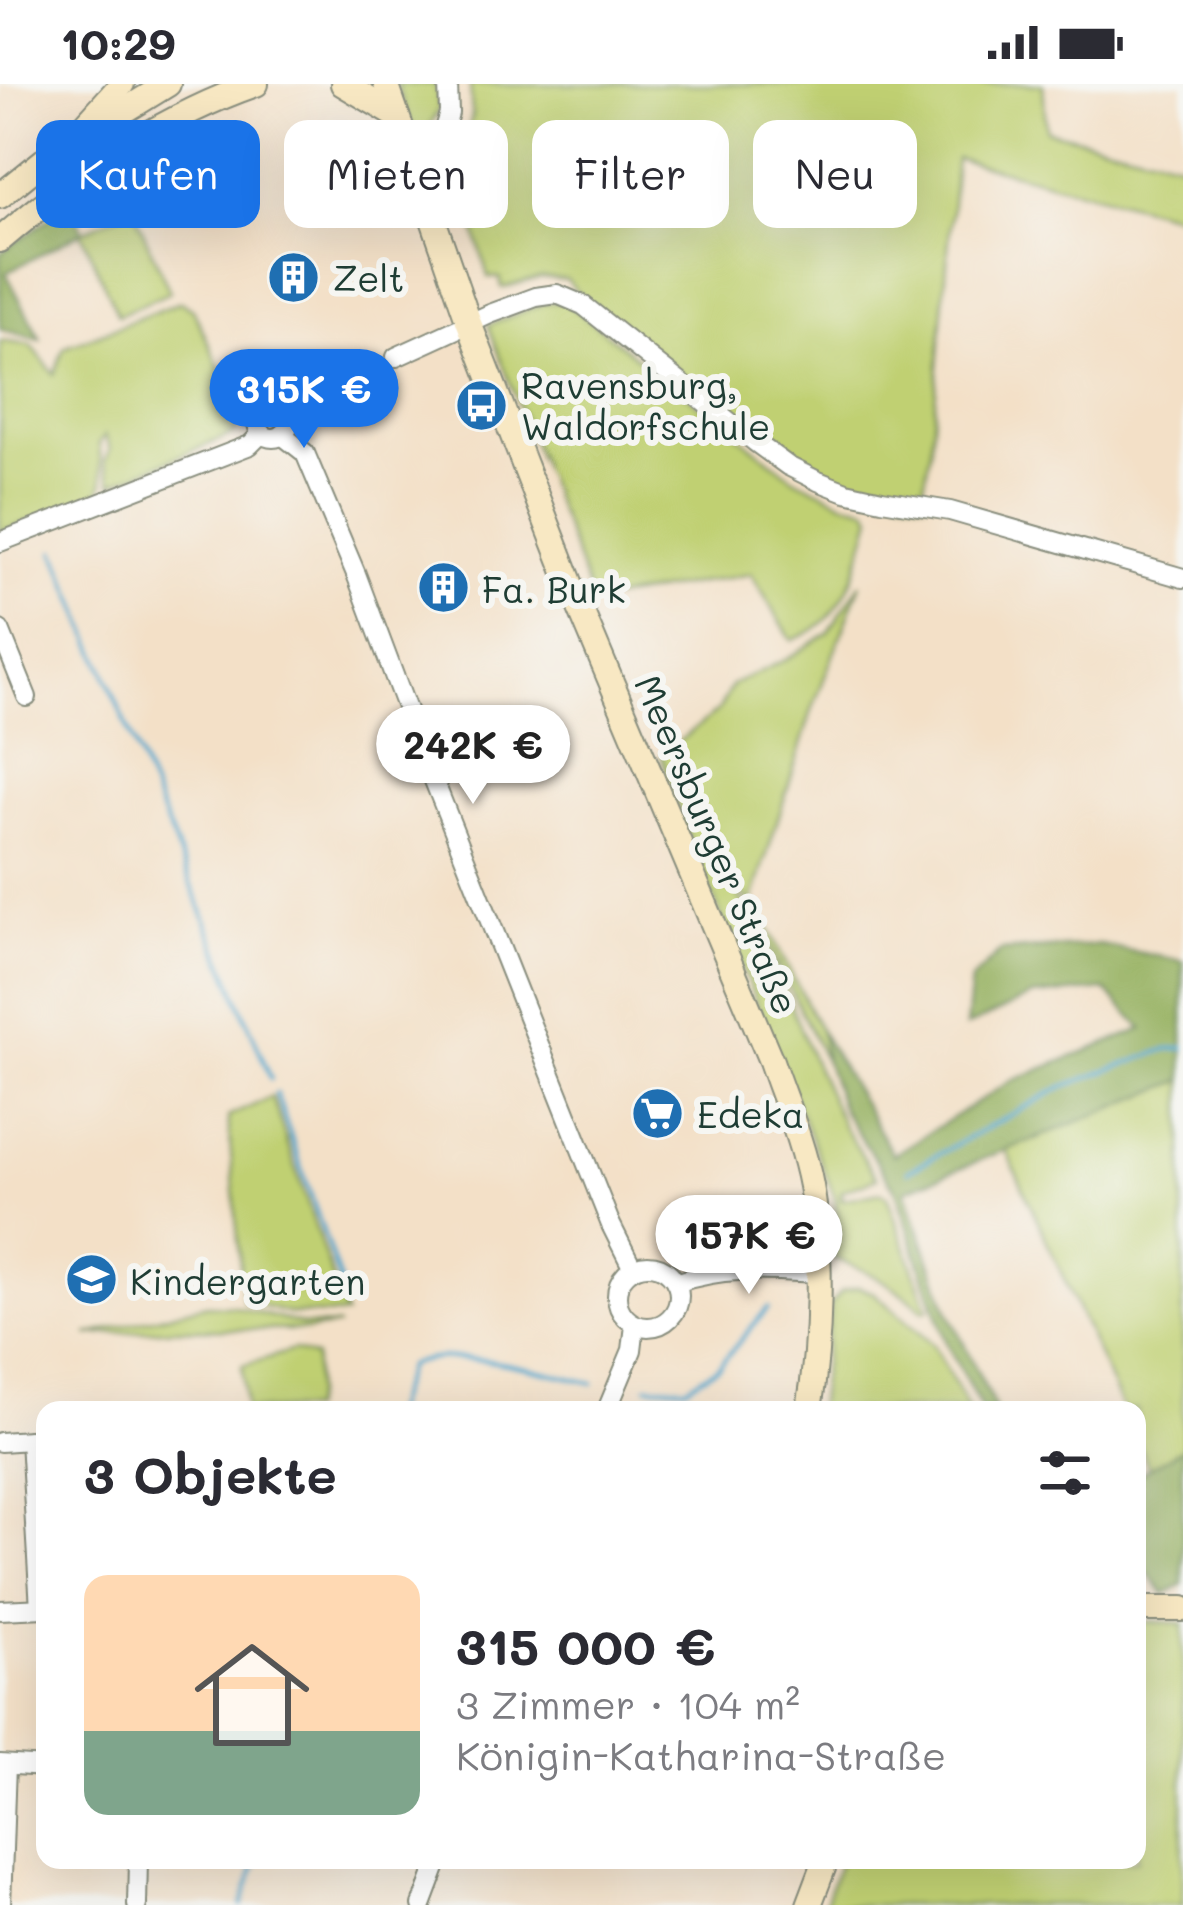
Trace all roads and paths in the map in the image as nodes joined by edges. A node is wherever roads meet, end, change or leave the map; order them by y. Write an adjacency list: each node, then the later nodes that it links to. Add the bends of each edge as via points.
1 (122, 84): 8 (street)
2 (168, 84): 9 (street)
3 (256, 84): 15 (street, via 114,154)
4 (343, 84): 7 (street)
5 (386, 84): 7 (street, Meersburger Straße)
6 (448, 84): 11 (street)
7 (397, 116): 10 (street, Meersburger Straße)
8 (90, 120)
9 (109, 120)
10 (398, 120)
11 (447, 120)
12 (36, 167): 13 (street)
13 (0, 196)
14 (436, 228): 16 (street, Meersburger Straße)
15 (0, 240)
16 (470, 323): 17 (street); 19 (street, via 546,294 568,297 818,481); 23 (street, Meersburger Straße, via 771,1061 810,1181)
17 (396, 357)
18 (0, 542): 22 (street, via 272,434 305,453)
19 (1183, 578)
20 (0, 630): 21 (street)
21 (27, 697)
22 (633, 1269): 24 (street, via 653,1265); 25 (street, via 620,1281 617,1300)
23 (817, 1273): 24 (street, via 710,1271); 27 (street, Meersburger Straße)
24 (676, 1282): 25 (street, via 669,1318)
25 (635, 1325): 26 (street)
26 (611, 1401)
27 (810, 1401)
28 (36, 1440): 29 (street)
29 (0, 1442)
30 (36, 1608): 33 (street)
31 (1146, 1609): 32 (street)
32 (1183, 1609)
33 (0, 1610)
34 (3, 1764): 35 (street); 39 (street)
35 (36, 1766)
36 (138, 1869): 40 (street)
37 (436, 1869): 41 (street)
38 (823, 1869): 42 (street)
39 (1, 1905)
40 (137, 1905)
41 (422, 1905)
42 (809, 1905)

